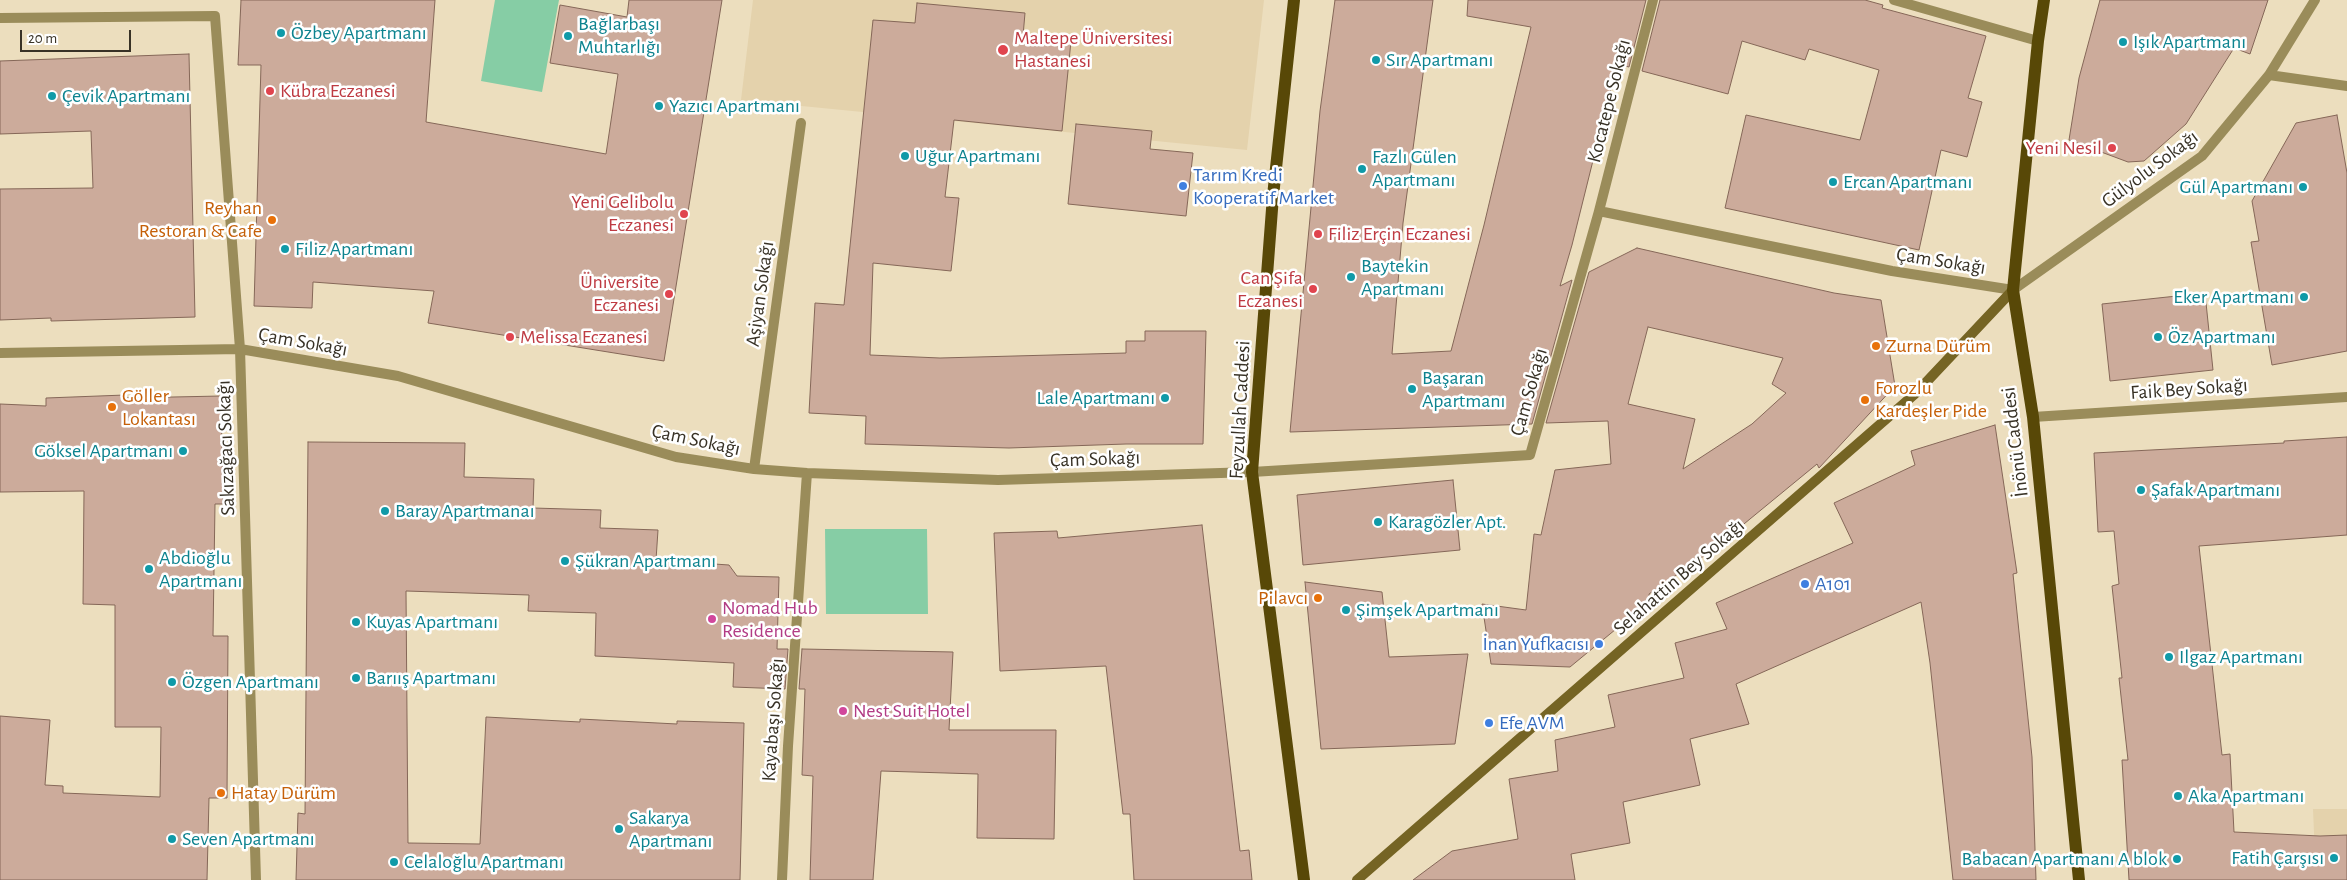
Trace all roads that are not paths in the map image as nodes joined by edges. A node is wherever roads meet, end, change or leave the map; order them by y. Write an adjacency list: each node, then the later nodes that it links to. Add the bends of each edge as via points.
1 (1294, 0): 18 (main road, Feyzullah Caddesi, via 1274,196)
2 (1653, 0): 11 (street, Kocatepe Sokağı)
3 (1894, 0): 7 (street)
4 (2044, 0): 7 (main road, İnönü Caddesi)
5 (2315, 0): 8 (street, Gülyolu Sokağı)
6 (0, 18): 13 (street, Sakızağacı Sokağı, via 215,16)
7 (2038, 41): 12 (main road, İnönü Caddesi)
8 (2269, 75): 9 (street); 12 (street, Gülyolu Sokağı, via 2202,156)
9 (2347, 86)
10 (801, 123): 17 (street, Aşiyan Sokağı)
11 (1599, 210): 12 (street, Çam Sokağı, via 1892,271); 18 (street, Çam Sokağı, via 1530,455)
12 (2013, 290): 16 (main road, İnönü Caddesi); 23 (main road, Selahattin Bey Sokağı, via 1916,393)
13 (240, 349): 14 (street, Çam Sokağı); 17 (street, Çam Sokağı, via 398,376 676,457); 20 (street, Sakızağacı Sokağı)
14 (0, 353)
15 (2347, 397): 16 (street, Faik Bey Sokağı)
16 (2033, 417): 24 (main road, İnönü Caddesi)
17 (754, 469): 19 (street, Çam Sokağı)
18 (1252, 472): 19 (street, Çam Sokağı, via 998,480); 22 (main road, Feyzullah Caddesi)
19 (807, 473): 21 (street, Kayabaşı Sokağı)
20 (256, 880)
21 (782, 880)
22 (1304, 880)
23 (1357, 880)
24 (2079, 880)

